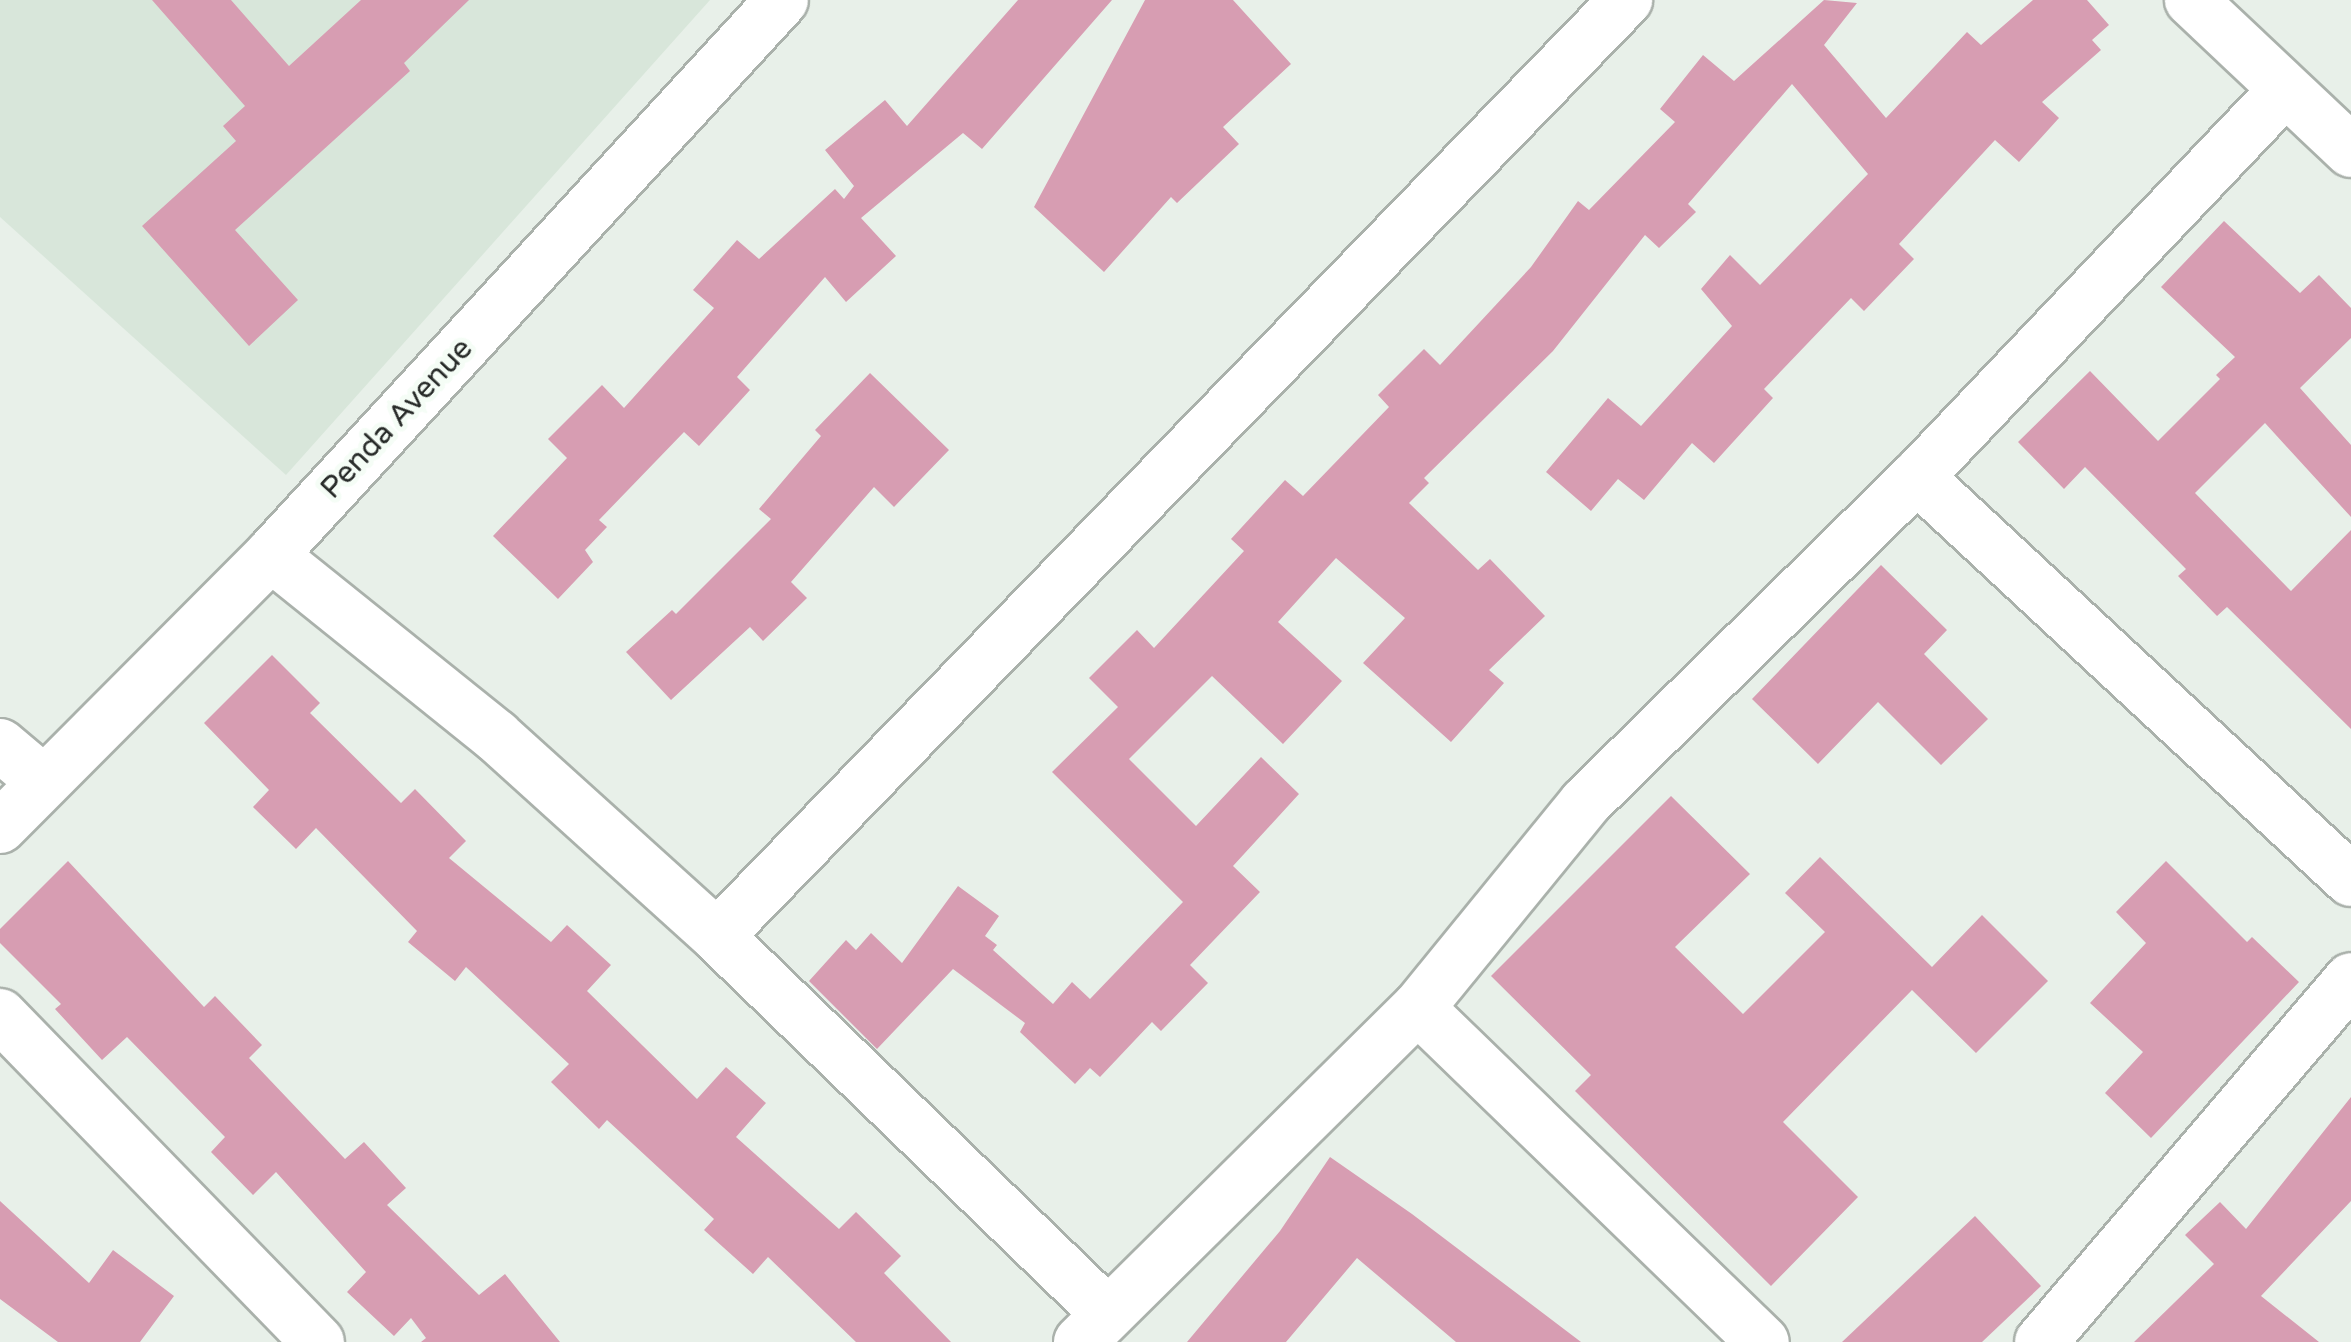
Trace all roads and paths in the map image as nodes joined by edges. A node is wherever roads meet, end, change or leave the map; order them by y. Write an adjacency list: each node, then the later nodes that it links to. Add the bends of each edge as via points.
1 (782, 0): 7 (street, Penda Avenue)
2 (1626, 0): 12 (street)
3 (2191, 0): 4 (street)
4 (2284, 91): 5 (street); 6 (street)
5 (2351, 152)
6 (1917, 476): 11 (street); 14 (street, via 1585,803)
7 (271, 556): 9 (street, Penda Avenue); 12 (street, via 496,736)
8 (0, 745): 9 (street)
9 (44, 782): 10 (street, Penda Avenue)
10 (0, 827)
11 (2351, 880)
12 (717, 936): 16 (street)
13 (2351, 979): 19 (street)
14 (1418, 1008): 16 (street); 18 (street)
15 (0, 1015): 17 (street)
16 (1094, 1328)
17 (318, 1342)
18 (1763, 1342)
19 (2040, 1342)

